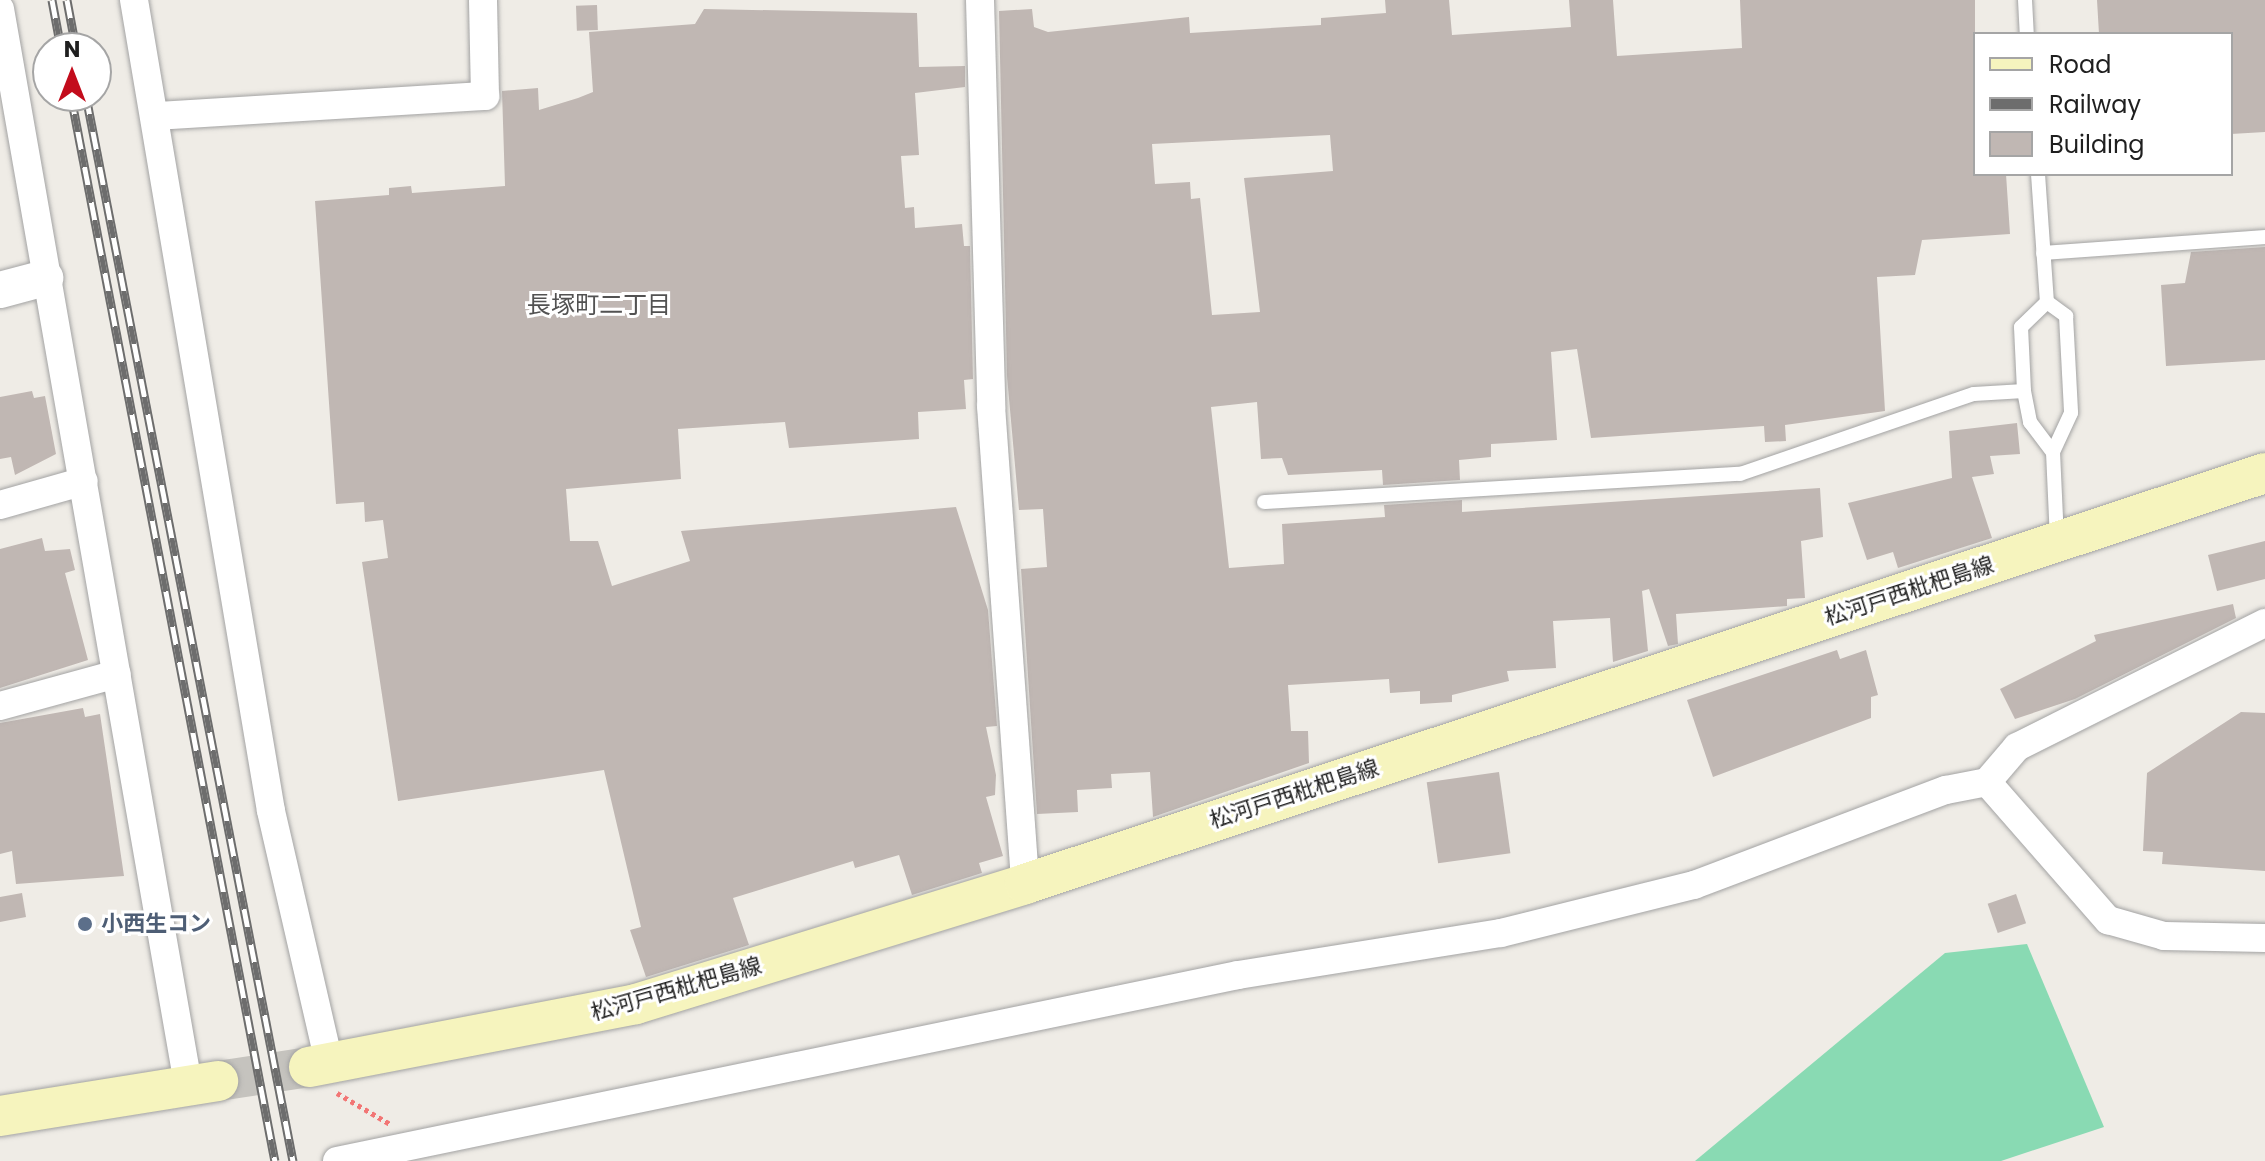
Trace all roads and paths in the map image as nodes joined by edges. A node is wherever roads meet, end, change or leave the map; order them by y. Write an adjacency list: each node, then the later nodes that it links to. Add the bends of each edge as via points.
1 (134, 0): 7 (street)
2 (483, 0): 7 (street, via 485,96)
3 (980, 0): 25 (street, via 991,406)
4 (2025, 0): 6 (lane)
5 (0, 14): 11 (street)
6 (2027, 32)
7 (156, 116): 27 (street, via 153,140)
8 (2038, 176): 10 (lane)
9 (2265, 237): 10 (lane)
10 (2043, 253): 13 (lane)
11 (45, 278): 12 (street); 17 (street)
12 (0, 290)
13 (2047, 302): 14 (lane, via 2021,327); 15 (lane, via 2066,316 2070,399)
14 (2024, 391): 15 (lane, via 2030,422); 18 (lane, via 1974,394 1740,474)
15 (2053, 452): 20 (lane)
16 (2265, 473): 20 (main road, 松河戸西枇杷島線)
17 (84, 481): 19 (street); 22 (street)
18 (1264, 502)
19 (0, 505)
20 (2057, 541): 25 (main road, 松河戸西枇杷島線)
21 (2265, 623): 24 (street, via 2017,747)
22 (117, 674): 23 (street); 28 (street)
23 (0, 706)
24 (1987, 782): 26 (street, via 2108,920 2164,936); 30 (street, via 1946,790 1694,885 1501,933 1238,975)
25 (1025, 884): 27 (main road, 松河戸西枇杷島線, via 636,1004)
26 (2265, 938)
27 (319, 1065): 30 (path, via 338,1097)
28 (203, 1083): 29 (main road)
29 (0, 1116)
30 (426, 1143): 31 (street)
31 (337, 1161)

